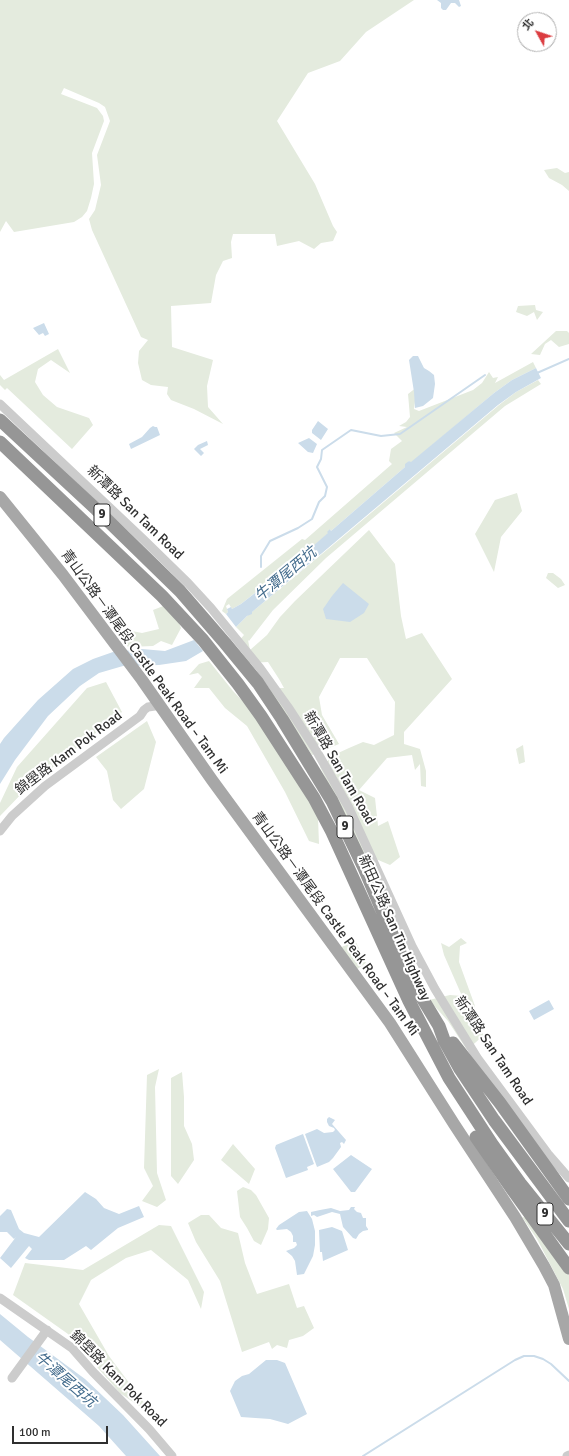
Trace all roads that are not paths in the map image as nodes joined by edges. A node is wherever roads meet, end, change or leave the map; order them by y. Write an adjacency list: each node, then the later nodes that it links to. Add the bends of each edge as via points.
1 (0, 404): 5 (street, 新潭路 San Tam Road, via 143,539)
2 (0, 420): 5 (highway, 新田公路 San Tin Highway / 9, via 180,591)
3 (0, 442): 9 (highway, 新田公路 San Tin Highway / 9, via 133,567 215,655 257,709 291,760)
4 (0, 497): 7 (main road, 青山公路－潭尾段 Castle Peak Road – Tam Mi, via 142,680)
5 (205, 611): 6 (highway, 新田公路 San Tin Highway / 9)
6 (230, 639): 10 (highway, 新田公路 San Tin Highway / 9, via 332,801 413,983); 11 (street, 新潭路 San Tam Road, via 288,707 316,750 349,808 412,946 439,995 478,1059 548,1154)
7 (157, 705): 8 (street, 錦壆路 Kam Pok Road, via 148,707 140,716 45,786 12,816); 18 (main road, 青山公路－潭尾段 Castle Peak Road – Tam Mi, via 401,1040 544,1266 554,1285)
8 (0, 831)
9 (349, 866): 14 (highway, 新田公路 San Tin Highway / 9, via 409,1001 449,1078 520,1183); 15 (highway, via 363,915 428,1058 480,1143)
10 (439, 1026): 12 (highway, via 500,1103); 13 (highway, 新田公路 San Tin Highway / 9, via 460,1069 498,1126)
11 (569, 1178)
12 (569, 1199)
13 (569, 1221)
14 (569, 1244)
15 (569, 1268)
16 (0, 1298): 17 (street, 錦壆路 Kam Pok Road)
17 (47, 1330): 19 (street); 20 (street, 錦壆路 Kam Pok Road, via 72,1348)
18 (569, 1339)
19 (14, 1375)
20 (172, 1456)

